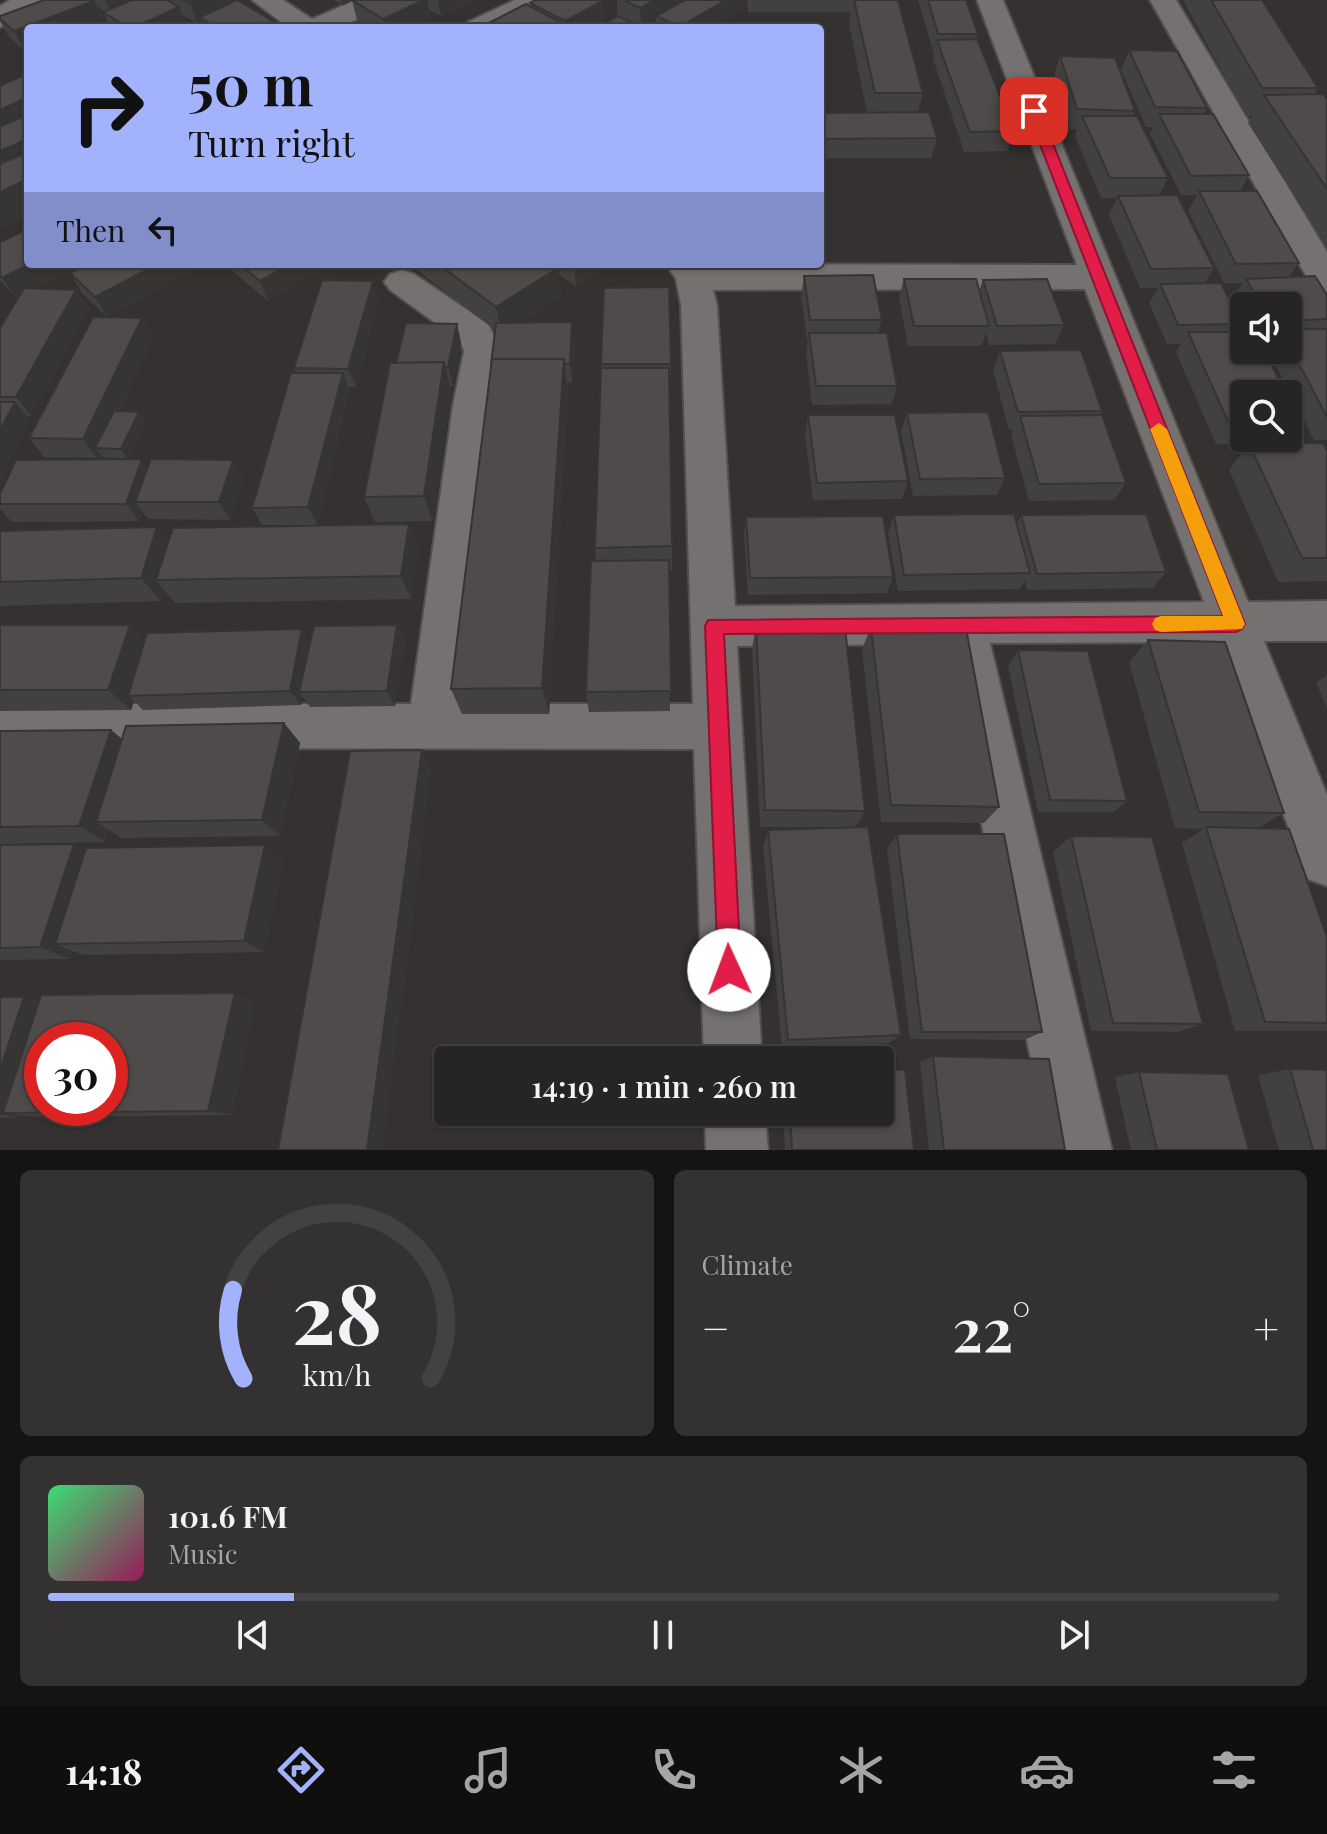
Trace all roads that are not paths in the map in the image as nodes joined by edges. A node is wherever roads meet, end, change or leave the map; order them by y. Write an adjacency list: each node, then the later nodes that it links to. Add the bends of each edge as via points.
1 (37, 0): 7 (street)
2 (265, 0): 8 (street)
3 (379, 0): 9 (street)
4 (536, 0): 10 (street)
5 (990, 0): 12 (street)
6 (1163, 0): 13 (street)
7 (0, 19)
8 (301, 24)
9 (323, 24)
10 (486, 24)
11 (688, 271): 12 (street); 18 (street, via 699,305)
12 (1099, 277): 16 (street)
13 (1327, 281)
14 (402, 282): 20 (street, via 475,333 483,351)
15 (1327, 621): 16 (street)
16 (1236, 624): 17 (street); 22 (street)
17 (963, 625): 18 (street); 26 (street)
18 (714, 626): 21 (street)
19 (0, 726): 20 (street, via 358,750)
20 (432, 726): 21 (street)
21 (718, 727): 23 (street)
22 (1327, 860)
23 (732, 1046)
24 (736, 1126): 25 (street)
25 (737, 1150)
26 (1081, 1150)

